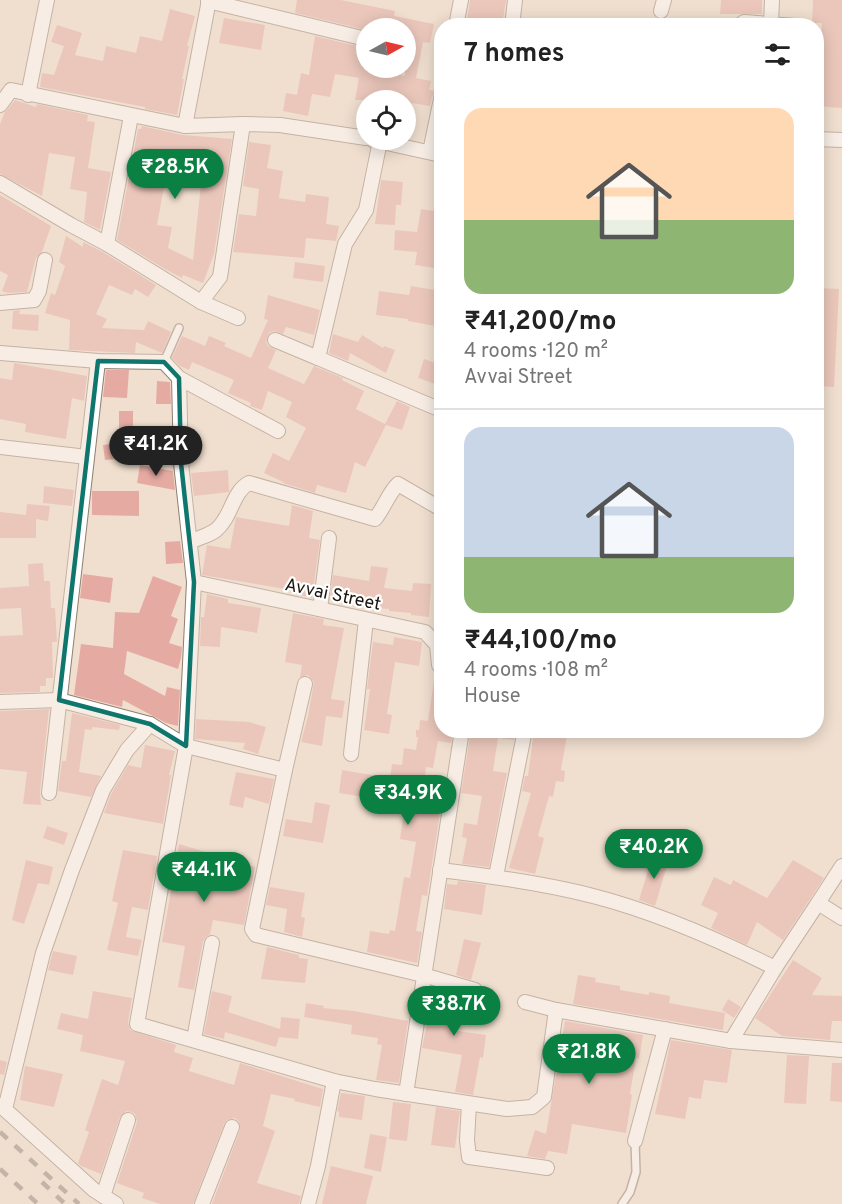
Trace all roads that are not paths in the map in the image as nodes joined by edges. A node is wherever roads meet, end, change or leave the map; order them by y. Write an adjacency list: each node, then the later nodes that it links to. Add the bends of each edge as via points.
1 (47, 0): 10 (street)
2 (209, 0): 9 (street); 14 (street)
3 (461, 0): 6 (street)
4 (515, 0): 7 (street)
5 (772, 0): 8 (street)
6 (458, 18)
7 (513, 18)
8 (771, 18)
9 (356, 37)
10 (28, 95): 11 (street, via 11,90); 12 (street)
11 (0, 105)
12 (131, 116): 14 (street); 22 (street)
13 (243, 124): 14 (street); 15 (street, via 280,125); 24 (street, via 220,277)
14 (185, 126)
15 (356, 137)
16 (824, 139): 17 (street)
17 (842, 140)
18 (372, 150): 30 (street, via 366,210 345,243)
19 (416, 150): 20 (street)
20 (434, 154)
21 (0, 183): 22 (street)
22 (107, 244): 24 (street)
23 (45, 260): 25 (street, via 34,300)
24 (201, 302): 26 (street)
25 (0, 303)
26 (238, 318)
27 (179, 328): 32 (lane)
28 (276, 340): 30 (street)
29 (0, 353): 31 (street)
30 (318, 358): 34 (street)
31 (98, 362): 32 (street); 37 (street)
32 (164, 362): 33 (street)
33 (179, 378): 35 (street); 40 (street, via 181,463)
34 (434, 407)
35 (278, 431)
36 (0, 447): 37 (street)
37 (87, 457): 46 (street)
38 (434, 506): 40 (street, via 398,484 375,519 249,483 241,487 230,512 216,530)
39 (329, 538): 42 (street)
40 (190, 542): 41 (street)
41 (194, 582): 42 (street, Avvai Street); 51 (street)
42 (320, 609): 43 (street, Avvai Street)
43 (366, 620): 44 (street, Avvai Street, via 425,632); 52 (street)
44 (434, 642)
45 (305, 684): 53 (street)
46 (59, 700): 47 (street); 48 (street); 54 (street)
47 (0, 702)
48 (150, 724): 51 (street); 73 (street, via 127,750 103,790 72,870 43,953)
49 (461, 738): 56 (street)
50 (523, 738): 57 (street)
51 (186, 746): 53 (street); 67 (street, via 137,1024)
52 (351, 754)
53 (285, 770): 62 (street, via 253,932)
54 (50, 793)
55 (842, 866): 58 (street)
56 (440, 870): 57 (street); 62 (street)
57 (496, 876): 61 (street, via 624,905 716,939)
58 (818, 903): 59 (street); 61 (street)
59 (842, 918)
60 (212, 943): 67 (street)
61 (775, 968): 68 (street)
62 (423, 975): 63 (street); 71 (street)
63 (476, 990)
64 (525, 1002): 65 (street)
65 (556, 1010): 66 (street); 72 (street, via 544,1097 532,1107 507,1109)
66 (665, 1029): 68 (street); 76 (street)
67 (194, 1039): 70 (street)
68 (731, 1041): 69 (street)
69 (842, 1050)
70 (334, 1081): 71 (street); 81 (street)
71 (405, 1094): 72 (street)
72 (469, 1104): 77 (street, via 469,1157)
73 (2, 1107): 78 (street)
74 (128, 1120): 78 (street)
75 (232, 1127): 80 (street)
76 (635, 1141): 82 (lane, via 636,1172)
77 (547, 1168)
78 (103, 1196): 79 (street)
79 (116, 1204)
80 (202, 1204)
81 (308, 1204)
82 (622, 1204)

